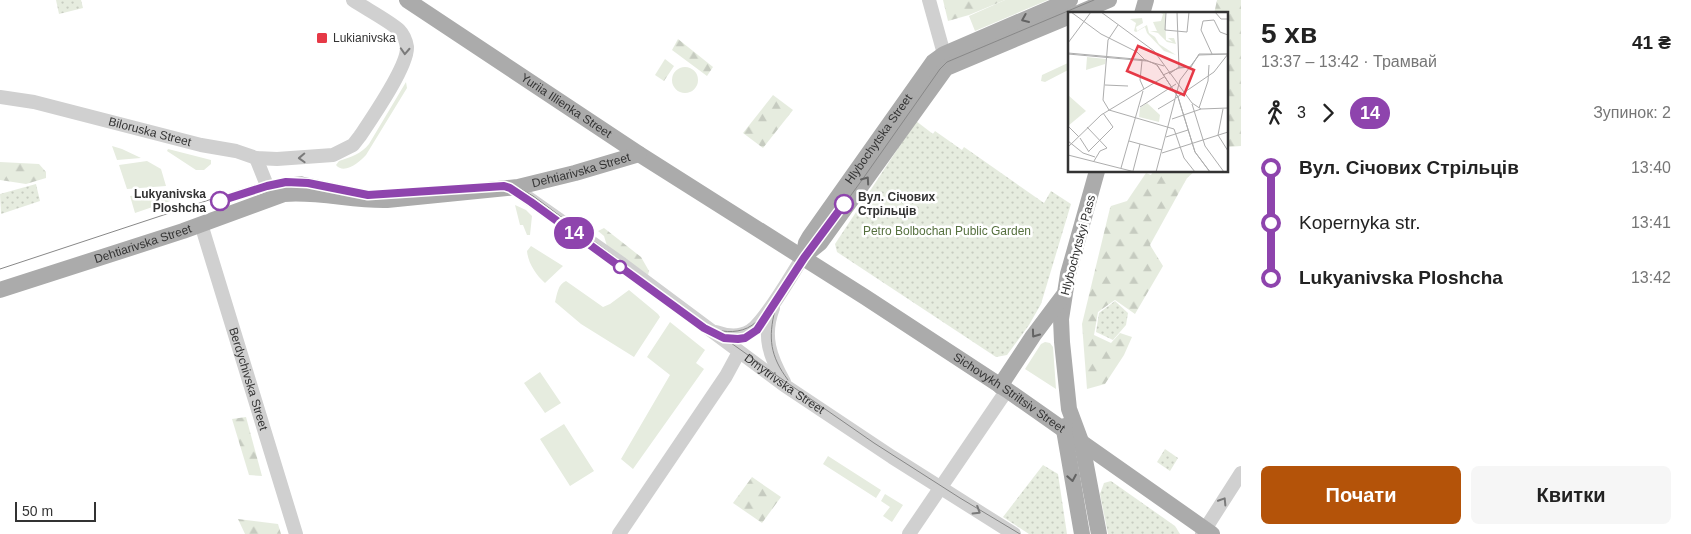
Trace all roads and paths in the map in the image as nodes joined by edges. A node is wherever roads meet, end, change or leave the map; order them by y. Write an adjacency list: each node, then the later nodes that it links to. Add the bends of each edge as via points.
1 (353, 0): 11 (street, Biloruska Street, one-way to 11, via 398,29 407,48 399,72 360,136 353,145 333,155)
2 (407, 0): 10 (main road, Yuriia Illienka Street)
3 (929, 0): 8 (street)
4 (1070, 0): 8 (main road, Hlybochytska Street, one-way to 8)
5 (1109, 0): 6 (main road)
6 (1081, 12)
7 (1068, 17): 8 (main road, Hlybochytska Street)
8 (946, 60): 16 (main road, Hlybochytska Street, via 933,62 928,68 810,236)
9 (0, 97): 11 (street, Biloruska Street, via 34,102)
10 (639, 154): 13 (main road, Dehtiarivska Street); 16 (main road, Yuriia Illienka Street)
11 (256, 158): 14 (street)
12 (1097, 172): 19 (main road, Hlybochytskyi Pass)
13 (514, 188): 14 (main road, Dehtiarivska Street, via 387,200 298,193); 20 (street, Dmytrivska Street)
14 (272, 198): 15 (main road, Dehtiarivska Street)
15 (201, 224): 17 (main road, Dehtiarivska Street); 30 (street, Berdychivska Street)
16 (803, 257): 18 (street); 22 (main road, Sichovykh Striltsiv Street)
17 (0, 290)
18 (779, 294): 20 (street, via 750,331 732,335); 23 (street, via 770,317 769,342 774,363)
19 (1064, 295): 22 (main road, one-way to 22, via 1033,336); 24 (main road, Hlybochytskyi Pass, via 1062,342)
20 (706, 327): 21 (street, Dmytrivska Street)
21 (739, 352): 23 (street, Dmytrivska Street); 31 (street)
22 (1003, 388): 25 (main road, Sichovykh Striltsiv Street); 28 (street)
23 (789, 389): 28 (street, Dmytrivska Street)
24 (1069, 409): 25 (main road); 26 (main road)
25 (1064, 430): 26 (main road, Sichovykh Striltsiv Street); 34 (main road, one-way to 34)
26 (1082, 444): 29 (main road, Sichovykh Striltsiv Street); 35 (main road)
27 (1241, 473): 29 (street, one-way to 27)
28 (941, 488): 32 (street); 33 (street, Dmytrivska Street, one-way to 33)
29 (1206, 532)
30 (296, 534)
31 (619, 534)
32 (909, 534)
33 (1014, 534)
34 (1082, 534)
35 (1099, 534)

